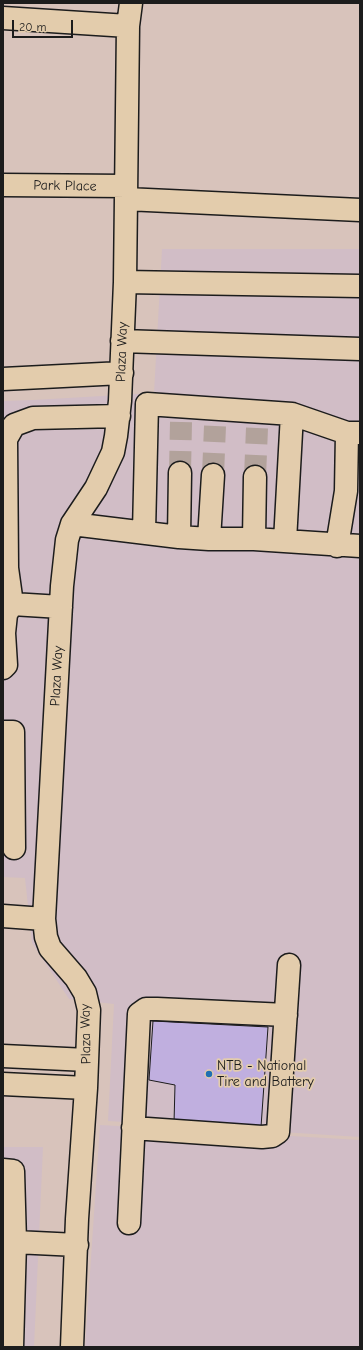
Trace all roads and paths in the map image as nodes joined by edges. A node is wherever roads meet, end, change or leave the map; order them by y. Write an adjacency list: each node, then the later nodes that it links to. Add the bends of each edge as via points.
1 (131, 3): 3 (street, Plaza Way)
2 (3, 18): 3 (street)
3 (128, 26): 5 (street, Plaza Way)
4 (3, 185): 5 (street, Park Place)
5 (126, 193): 6 (street, Park Place); 7 (street, Plaza Way)
6 (360, 210)
7 (125, 282): 8 (street); 9 (street, Plaza Way)
8 (360, 286)
9 (122, 341): 10 (street); 11 (street, Plaza Way)
10 (360, 349)
11 (122, 373): 12 (street); 14 (street, Plaza Way)
12 (3, 379)
13 (292, 414): 15 (street); 21 (street, via 257,420 181,413 147,404); 25 (street)
14 (119, 416): 20 (street, Plaza Way, via 112,452 96,488); 29 (street, via 33,418 14,425 6,438)
15 (354, 433): 19 (street)
16 (180, 473): 22 (street)
17 (213, 475): 23 (street)
18 (255, 477): 24 (street)
19 (353, 491): 26 (street)
20 (72, 524): 21 (street); 28 (street, Plaza Way, via 67,540)
21 (144, 532): 22 (street)
22 (179, 537): 23 (street)
23 (209, 539): 24 (street)
24 (254, 539): 25 (street)
25 (285, 541): 26 (street)
26 (337, 546): 27 (street)
27 (360, 546)
28 (61, 607): 29 (street); 32 (street, Plaza Way)
29 (7, 611): 30 (street, via 4,633 6,665)
30 (3, 668)
31 (3, 732): 33 (street, via 13,732)
32 (49, 847): 33 (street); 35 (street, Plaza Way)
33 (8, 848)
34 (3, 916): 35 (street)
35 (44, 919): 39 (street, Plaza Way, via 50,948 76,978 85,993 89,1010)
36 (289, 965): 37 (street)
37 (286, 1015): 42 (street, via 278,1132 272,1136 262,1137); 42 (street, via 164,1009 146,1009 139,1014)
38 (3, 1056): 39 (street)
39 (87, 1060): 41 (street, Plaza Way)
40 (3, 1084): 41 (street)
41 (86, 1088): 46 (street, Plaza Way)
42 (134, 1128): 44 (street)
43 (3, 1170): 45 (street, via 13,1171)
44 (129, 1223)
45 (15, 1242): 46 (street); 47 (street)
46 (76, 1245): 48 (street, Plaza Way)
47 (12, 1347)
48 (72, 1347)

